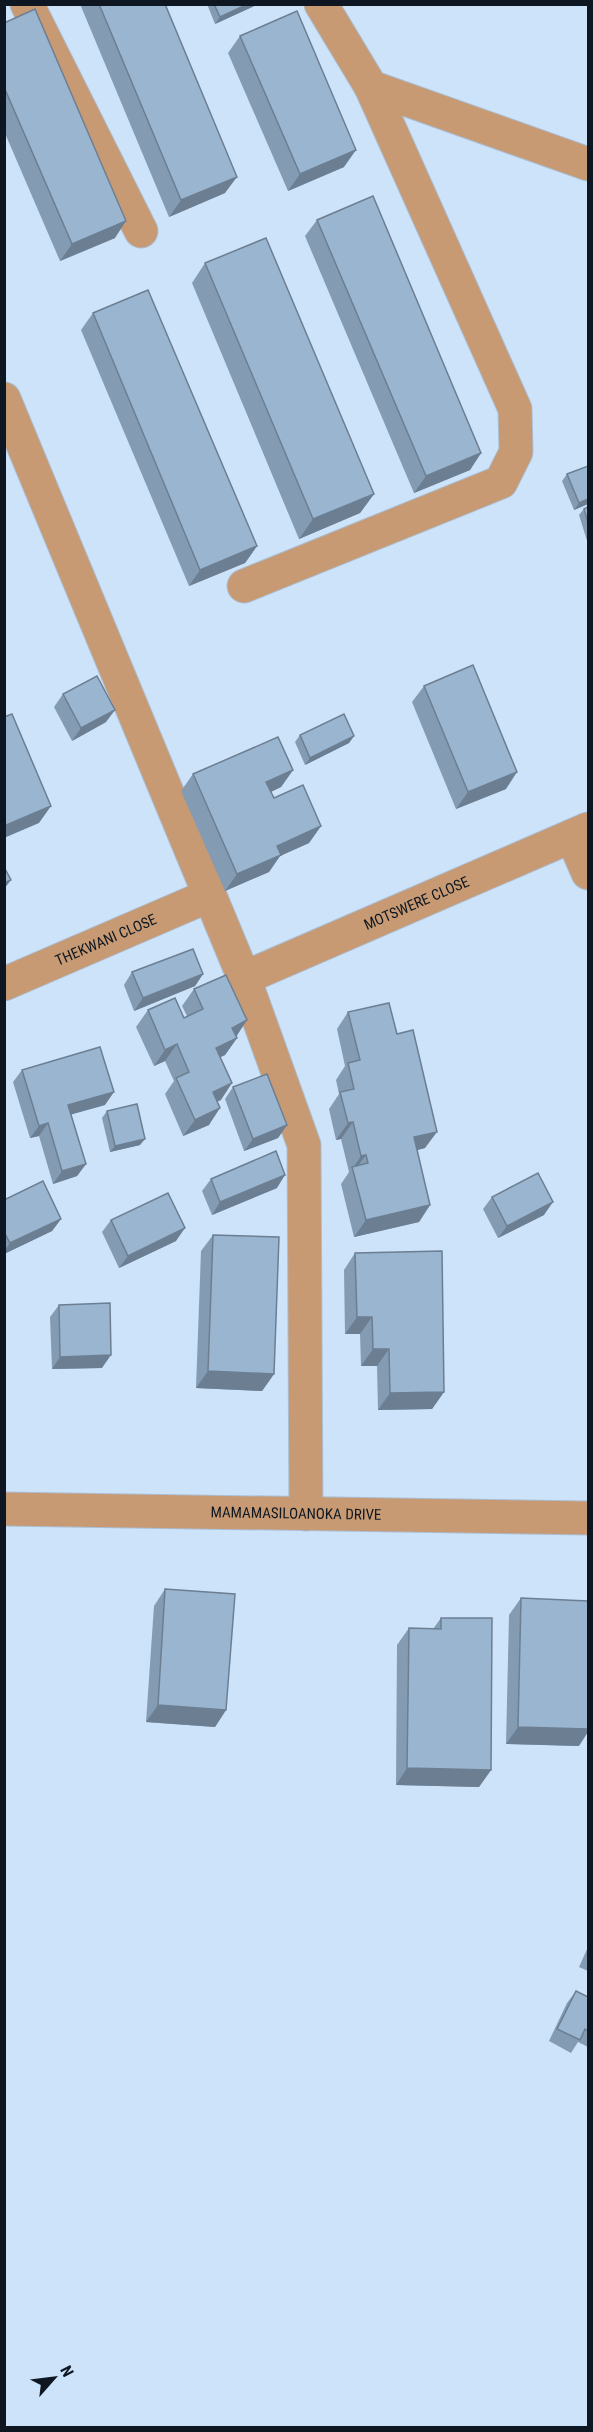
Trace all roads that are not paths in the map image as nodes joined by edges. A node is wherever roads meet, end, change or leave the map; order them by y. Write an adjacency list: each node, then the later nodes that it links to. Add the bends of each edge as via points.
1 (27, 4): 5 (street)
2 (321, 4): 3 (street)
3 (371, 87): 4 (street); 7 (street, via 514,409 516,452 501,482)
4 (588, 164)
5 (141, 231)
6 (4, 399): 10 (street)
7 (244, 586)
8 (580, 832): 9 (street); 11 (street, MOTSWERE CLOSE)
9 (588, 873)
10 (208, 896): 11 (street); 12 (street, THEKWANI CLOSE)
11 (244, 978): 14 (street, via 304,1145)
12 (4, 984)
13 (4, 1509): 14 (street, MAMAMASILOANOKA DRIVE)
14 (306, 1514): 15 (street, MAMAMASILOANOKA DRIVE)
15 (588, 1518)

